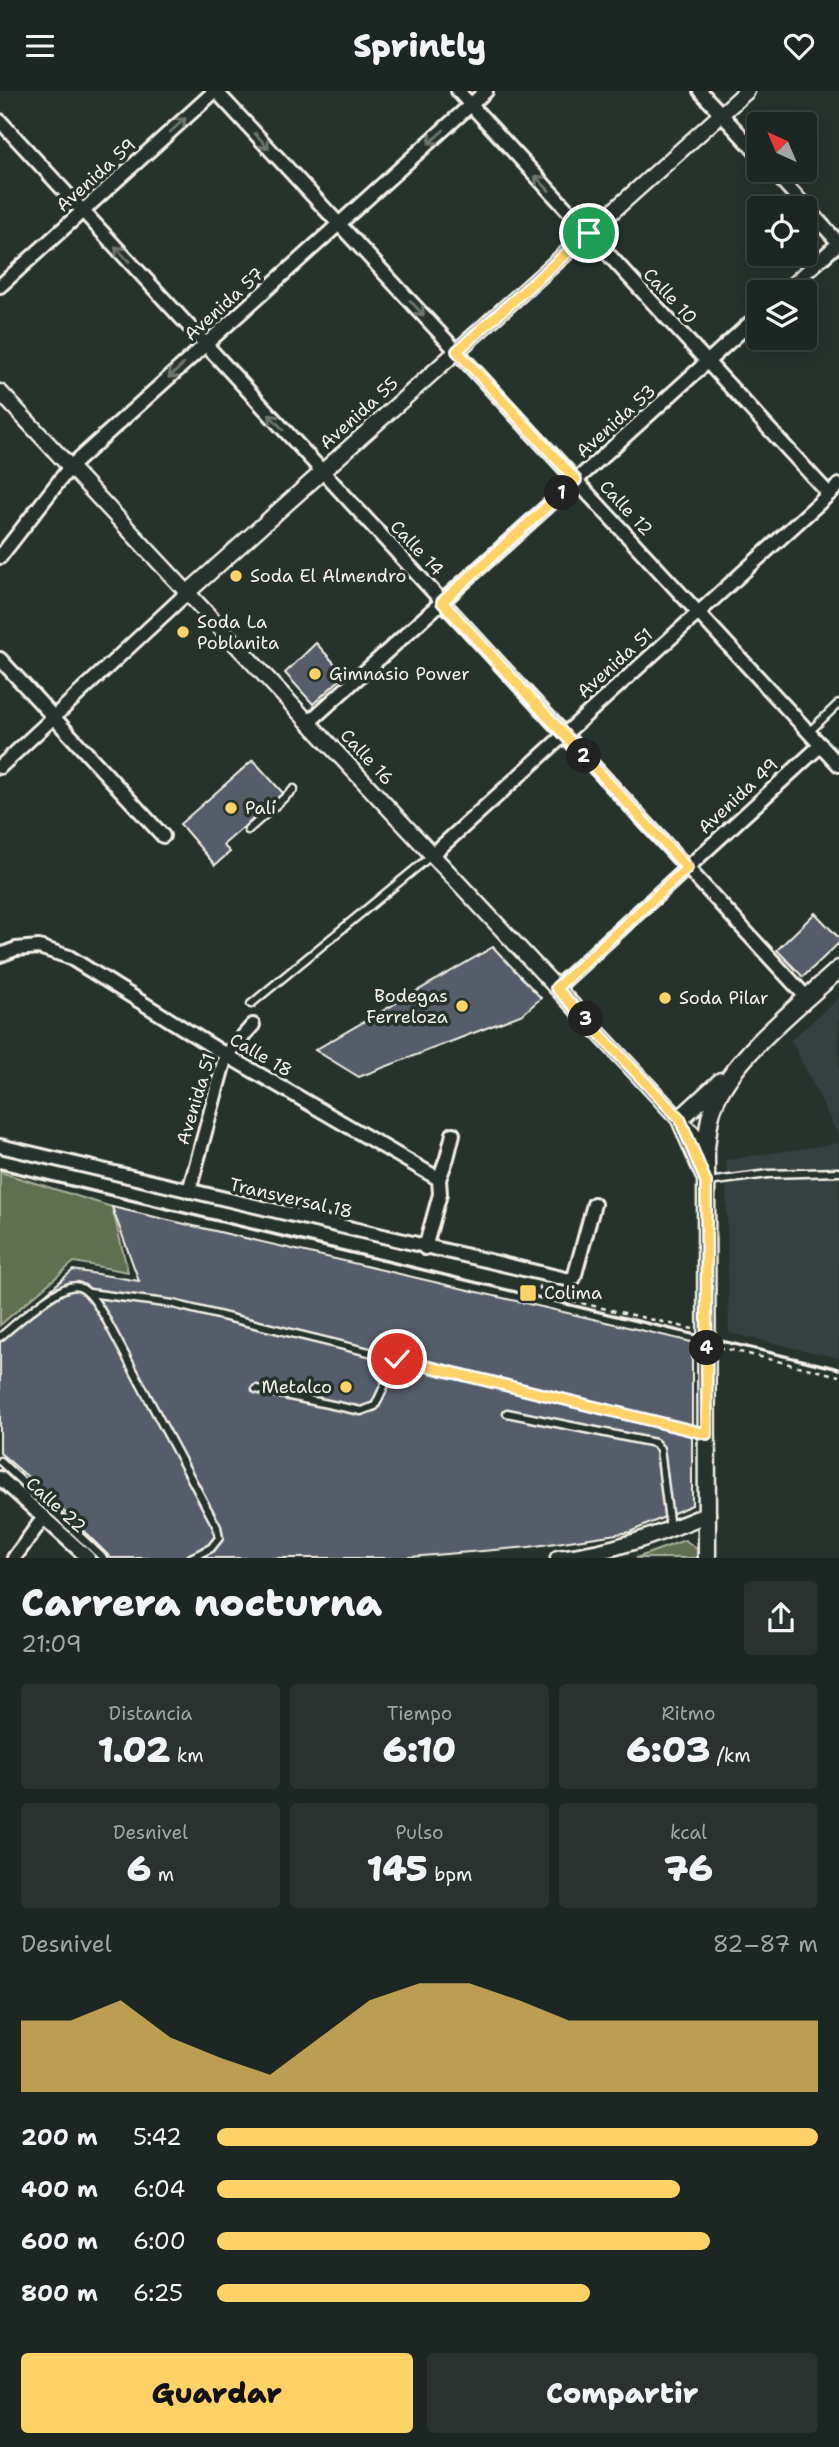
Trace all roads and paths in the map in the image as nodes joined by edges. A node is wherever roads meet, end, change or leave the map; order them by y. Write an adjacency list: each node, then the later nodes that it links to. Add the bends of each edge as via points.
1 (216, 91): 11 (street, Avenida 59, one-way to 1); 12 (street, Calle 12, one-way to 12)
2 (458, 91): 6 (street, Calle 10)
3 (486, 91): 6 (street, Avenida 57)
4 (700, 91): 7 (street)
5 (747, 91): 7 (street, Avenida 55)
6 (471, 105): 12 (street, Avenida 57, one-way to 12); 13 (street, Calle 10, one-way to 6)
7 (721, 114): 9 (street); 13 (street, Avenida 55)
8 (0, 121): 11 (street, Calle 14)
9 (747, 142)
10 (783, 182): 14 (street)
11 (83, 211): 16 (street, Avenida 59); 18 (street, Calle 14, one-way to 11)
12 (339, 224): 18 (street, Avenida 57); 19 (street, Calle 12, one-way to 19)
13 (589, 233): 19 (street, Avenida 55); 20 (street, Calle 10)
14 (839, 243): 15 (street)
15 (797, 280)
16 (0, 286)
17 (747, 326): 20 (street, Avenida 53)
18 (206, 345): 22 (street, Avenida 57, one-way to 22); 23 (street, Calle 14, one-way to 18)
19 (457, 351): 23 (street, Avenida 55); 24 (street, Calle 12)
20 (707, 362): 24 (street, Avenida 53); 25 (street, Calle 10)
21 (0, 392): 22 (street, Calle 16)
22 (70, 467): 26 (street, Avenida 57); 27 (street, Calle 16)
23 (323, 472): 27 (street, Avenida 55); 28 (street, Calle 14)
24 (576, 480): 28 (street, Avenida 53); 29 (street, Calle 12)
25 (834, 490): 29 (street, Avenida 51)
26 (0, 557)
27 (187, 593): 32 (street, Avenida 55); 33 (street, Calle 16)
28 (442, 602): 33 (street, Avenida 53); 35 (street, Calle 14)
29 (699, 613): 34 (street, Calle 12); 35 (street, Avenida 51)
30 (0, 659): 32 (street)
31 (839, 703): 34 (lane)
32 (54, 717): 38 (street, Avenida 55); 41 (street)
33 (308, 723): 42 (street, Calle 16)
34 (809, 732): 36 (street, Calle 12)
35 (565, 735): 42 (street, Avenida 51); 43 (street, Calle 14)
36 (821, 745): 37 (street, Calle 12); 43 (street, Avenida 49)
37 (839, 765)
38 (0, 767)
39 (294, 789): 40 (lane)
40 (248, 830)
41 (163, 836)
42 (432, 855): 46 (street, Calle 16); 48 (lane, Avenida 51)
43 (687, 868): 46 (street, Avenida 49); 47 (street, Calle 14)
44 (0, 955): 50 (street, Calle 18, via 39,947 69,957)
45 (839, 969): 47 (main road)
46 (556, 988): 52 (street, Calle 16)
47 (807, 998): 51 (main road)
48 (251, 1004)
49 (253, 1025): 50 (street, Avenida 51)
50 (226, 1055): 57 (street, Calle 18); 59 (street, Avenida 51)
51 (745, 1057): 52 (main road); 55 (main road, via 717,1098)
52 (680, 1119): 55 (street, Calle 16); 58 (main road)
53 (453, 1134): 57 (street)
54 (0, 1146): 59 (street, Transversal 18)
55 (706, 1148): 58 (main road)
56 (839, 1172): 58 (lane)
57 (439, 1179): 61 (street, via 440,1194)
58 (706, 1182): 65 (main road)
59 (189, 1191): 61 (street, Transversal 18)
60 (594, 1204): 62 (street, Transversal 18, via 574,1278)
61 (425, 1248): 62 (street, Transversal 18)
62 (536, 1273): 65 (path, via 542,1294)
63 (89, 1293): 64 (lane, via 72,1285 59,1290); 66 (lane, via 173,1304); 79 (lane, via 216,1527 219,1538 211,1548)
64 (0, 1336)
65 (707, 1337): 67 (path, via 714,1346); 70 (main road)
66 (397, 1359): 68 (lane, via 375,1406 361,1411); 70 (lane)
67 (839, 1376)
68 (256, 1389)
69 (507, 1413): 75 (lane, via 655,1443 660,1449)
70 (707, 1434): 73 (main road)
71 (0, 1461): 78 (lane)
72 (0, 1478): 74 (street, Calle 22)
73 (708, 1514): 75 (street); 81 (main road)
74 (44, 1517): 76 (street); 77 (street, Calle 22)
75 (670, 1529): 80 (street, via 629,1545)
76 (14, 1558)
77 (88, 1558)
78 (103, 1558)
79 (191, 1558)
80 (558, 1558)
81 (707, 1558)

